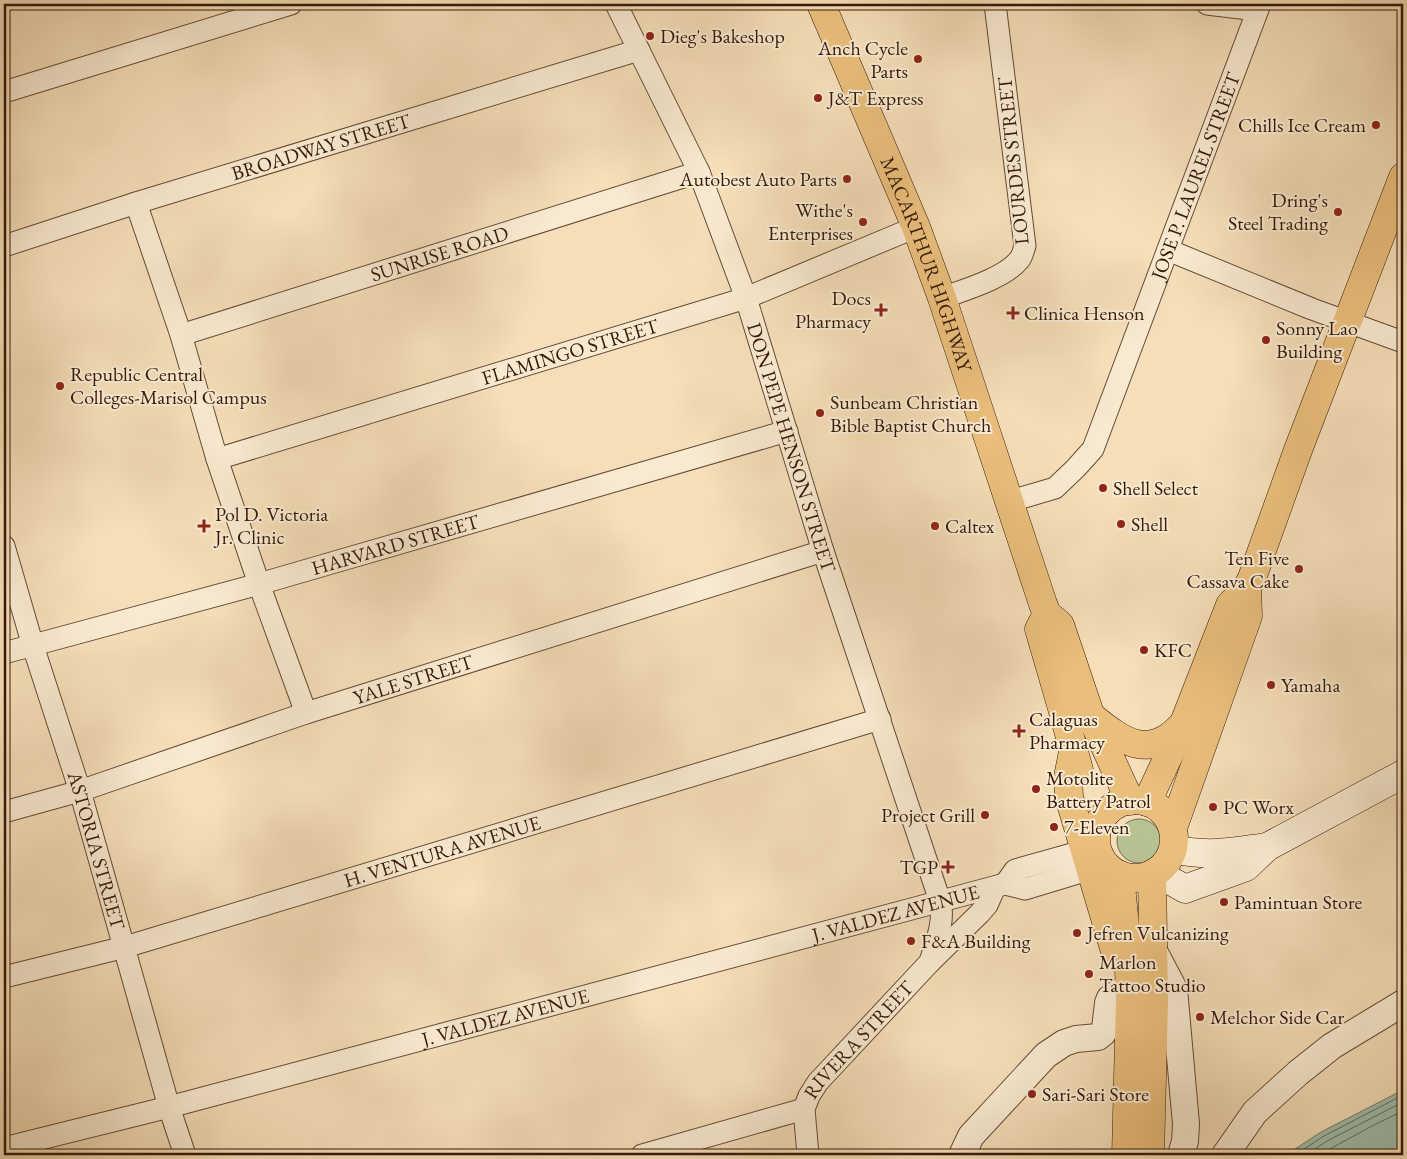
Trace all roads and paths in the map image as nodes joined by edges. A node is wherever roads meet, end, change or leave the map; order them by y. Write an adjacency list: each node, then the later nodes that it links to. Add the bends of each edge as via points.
1 (291, 4): 8 (street)
2 (616, 4): 7 (street, DON PEPE HENSON STREET)
3 (821, 4): 12 (main road, MACARTHUR HIGHWAY)
4 (996, 4): 16 (street, LOURDES STREET, via 1025,246 1021,259 1012,268)
5 (1207, 4): 6 (street)
6 (1258, 7): 14 (street, JOSE P. LAUREL STREET)
7 (639, 50): 9 (street, DON PEPE HENSON STREET); 11 (street, BROADWAY STREET)
8 (4, 92)
9 (699, 172): 15 (street, DON PEPE HENSON STREET); 18 (street, SUNRISE ROAD)
10 (1403, 177): 17 (main road)
11 (136, 203): 13 (street, BROADWAY STREET); 18 (street)
12 (916, 227): 15 (street, FLAMINGO STREET); 16 (main road, MACARTHUR HIGHWAY)
13 (4, 246)
14 (1168, 250): 17 (street); 22 (street, JOSE P. LAUREL STREET, via 1093,449 1056,488)
15 (746, 298): 20 (street, DON PEPE HENSON STREET); 21 (street, FLAMINGO STREET)
16 (942, 298): 22 (main road, MACARTHUR HIGHWAY)
17 (1348, 321): 19 (street); 26 (main road)
18 (181, 335): 21 (street)
19 (1403, 342)
20 (787, 430): 24 (street, DON PEPE HENSON STREET); 25 (street, HARVARD STREET)
21 (217, 459): 25 (street)
22 (1011, 501): 27 (main road, MACARTHUR HIGHWAY)
23 (4, 546): 28 (street, ASTORIA STREET)
24 (824, 552): 30 (street, YALE STREET); 32 (street, DON PEPE HENSON STREET)
25 (258, 584): 28 (street, HARVARD STREET); 30 (street)
26 (1247, 588): 33 (main road, via 1230,605); 38 (main road, via 1248,616)
27 (1048, 614): 31 (main road, MACARTHUR HIGHWAY, via 1060,624); 40 (main road, via 1039,629 1073,752)
28 (33, 646): 29 (street, HARVARD STREET); 35 (street, ASTORIA STREET)
29 (4, 653)
30 (306, 713): 35 (street, YALE STREET)
31 (1090, 714): 33 (main road, via 1117,736 1145,745 1165,739); 36 (main road, MACARTHUR HIGHWAY)
32 (880, 719): 44 (street, DON PEPE HENSON STREET); 45 (street, H. VENTURA AVENUE)
33 (1184, 722): 36 (main road)
34 (1403, 774): 39 (main road)
35 (80, 791): 37 (street, YALE STREET); 45 (street, ASTORIA STREET)
36 (1139, 801): 38 (main road, via 1163,812); 40 (main road, via 1118,804 1108,811 1101,820)
37 (4, 812)
38 (1173, 838): 39 (main road, via 1196,854 1222,854); 41 (main road, via 1164,866)
39 (1267, 847): 41 (main road, via 1246,867 1185,889)
40 (1091, 850): 42 (main road, via 1096,842 1104,862); 43 (street, J. VALDEZ AVENUE, via 1015,870); 49 (main road, via 1112,942)
41 (1154, 873): 42 (main road, via 1142,878); 46 (main road)
42 (1120, 875): 49 (main road)
43 (1000, 886): 44 (street, J. VALDEZ AVENUE); 47 (street, RIVERA STREET, via 980,914)
44 (940, 901): 47 (street, RIVERA STREET, via 942,922); 51 (street, J. VALDEZ AVENUE)
45 (125, 948): 48 (street, H. VENTURA AVENUE); 51 (street, ASTORIA STREET)
46 (1154, 951): 49 (main road); 60 (street, via 1174,989 1186,1124)
47 (930, 962): 52 (street, RIVERA STREET, via 827,1071)
48 (4, 977)
49 (1135, 989): 57 (street, via 1110,998 1106,1028 1098,1037 1064,1043 1046,1055 976,1131); 58 (main road); 59 (main road)
50 (1403, 1003): 61 (street, via 1332,1046 1298,1073 1255,1112)
51 (169, 1107): 53 (street, J. VALDEZ AVENUE); 54 (street, ASTORIA STREET)
52 (804, 1109): 55 (street); 56 (street, RIVERA STREET)
53 (4, 1148)
54 (185, 1155)
55 (642, 1155)
56 (808, 1155)
57 (962, 1155)
58 (1126, 1155)
59 (1150, 1155)
60 (1181, 1155)
61 (1225, 1155)

